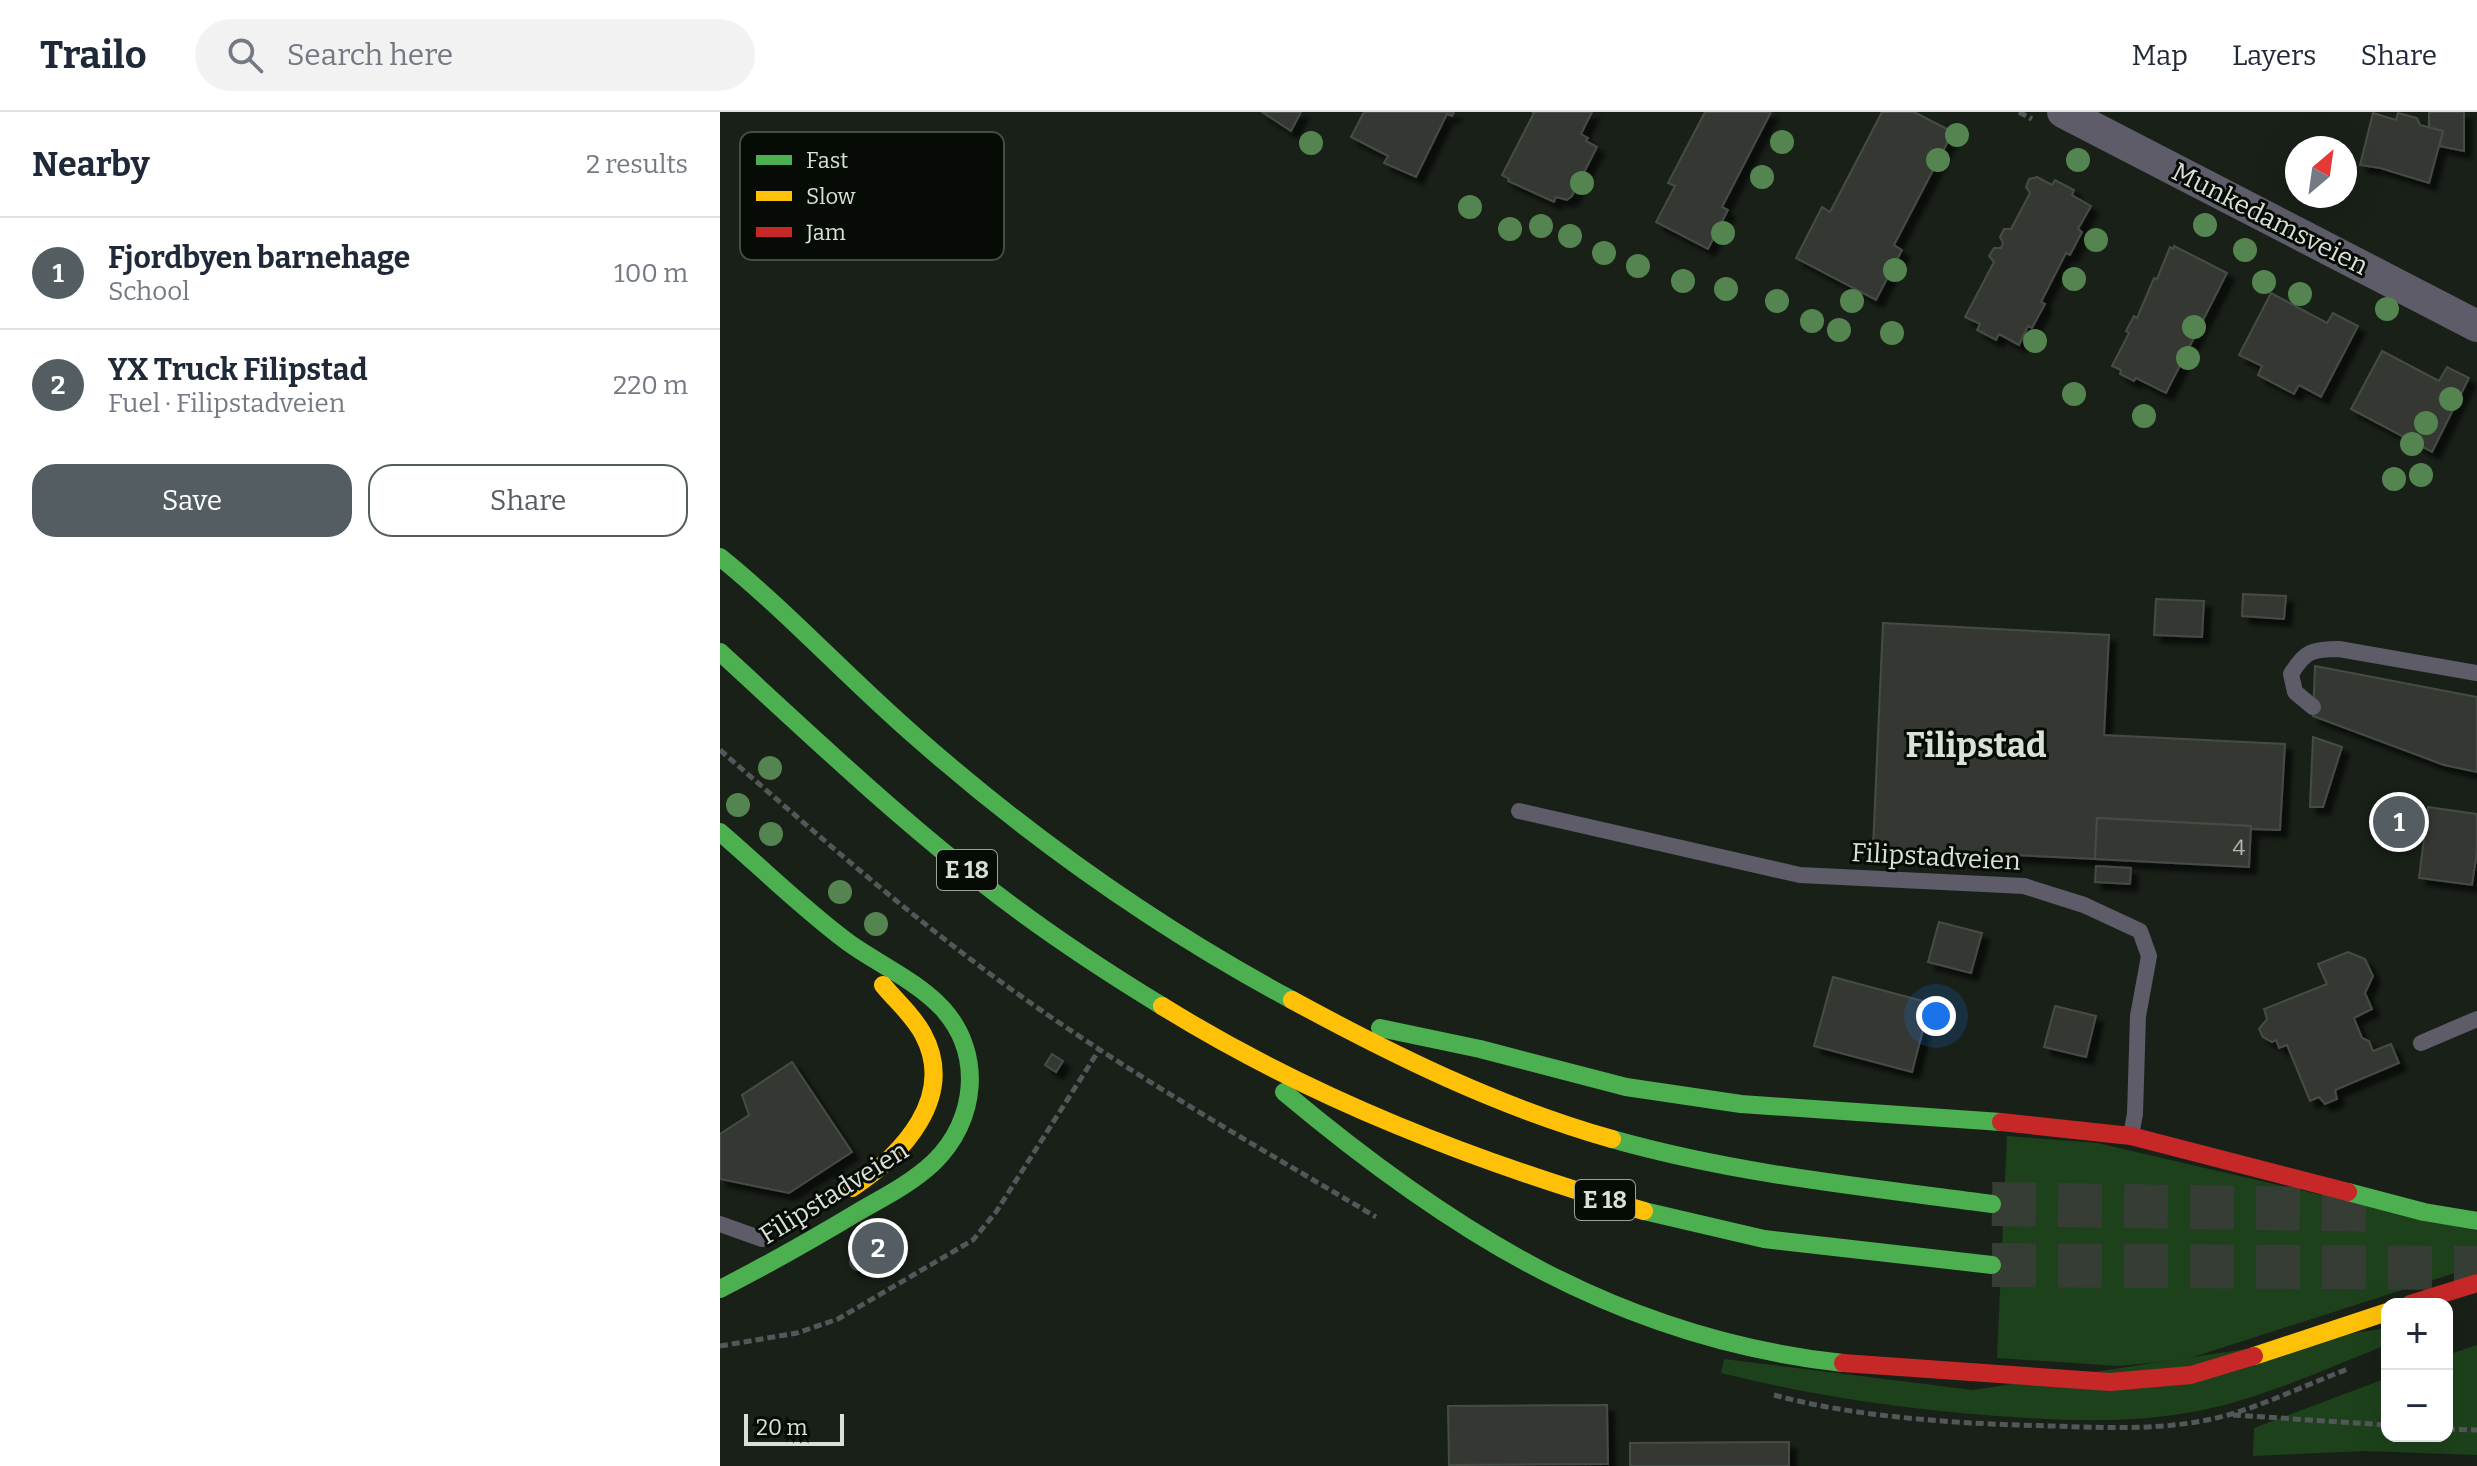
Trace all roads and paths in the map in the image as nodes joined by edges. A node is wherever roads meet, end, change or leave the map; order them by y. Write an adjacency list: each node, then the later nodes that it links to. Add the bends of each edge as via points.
1 (2063, 112): 2 (street, Munkedamsveien)
2 (2477, 326)
3 (720, 544): 5 (main road)
4 (720, 557): 5 (main road, E 18)
5 (752, 583): 12 (main road, E 18, via 966,780 1067,859 1177,936)
6 (720, 652): 16 (main road, E 18, via 934,845 1014,908 1111,976)
7 (2477, 673): 8 (lane, via 2317,649 2300,658 2291,674 2295,692)
8 (2313, 707)
9 (1519, 811): 17 (lane, Filipstadveien, via 1800,875 2024,886 2140,931 2149,956 2138,1016)
10 (720, 832): 11 (main road, Filipstadveien)
11 (848, 943): 18 (main road, Filipstadveien, via 923,1034 933,1075 932,1093 912,1134 890,1159); 27 (main road, Filipstadveien, via 951,1017 967,1044 972,1073 968,1105 941,1155 912,1179)
12 (1319, 1016): 17 (main road, via 1480,1049 1626,1087 1741,1104); 19 (main road, E 18, via 1469,1091 1565,1126 1771,1175)
13 (2477, 1019): 14 (lane)
14 (2421, 1043)
15 (1099, 1050): 30 (path, via 973,1240 827,1323)
16 (1240, 1053): 25 (main road, E 18, via 1417,1135 1587,1195 1758,1238); 29 (main road, via 1416,1198 1621,1308 1742,1347 1870,1366 2128,1381 2192,1375)
17 (2131, 1136): 20 (main road)
18 (840, 1195)
19 (1992, 1204)
20 (2477, 1221)
21 (720, 1224): 23 (lane)
22 (781, 1229): 23 (main road, Filipstadveien)
23 (762, 1239): 24 (main road, Filipstadveien)
24 (734, 1254)
25 (1992, 1265)
26 (2477, 1283): 28 (main road)
27 (720, 1289)
28 (2429, 1298)
29 (2381, 1314)
30 (720, 1346)
31 (2228, 1415): 32 (path)
32 (2381, 1425)
33 (2453, 1429): 34 (path)
34 (2477, 1430)

